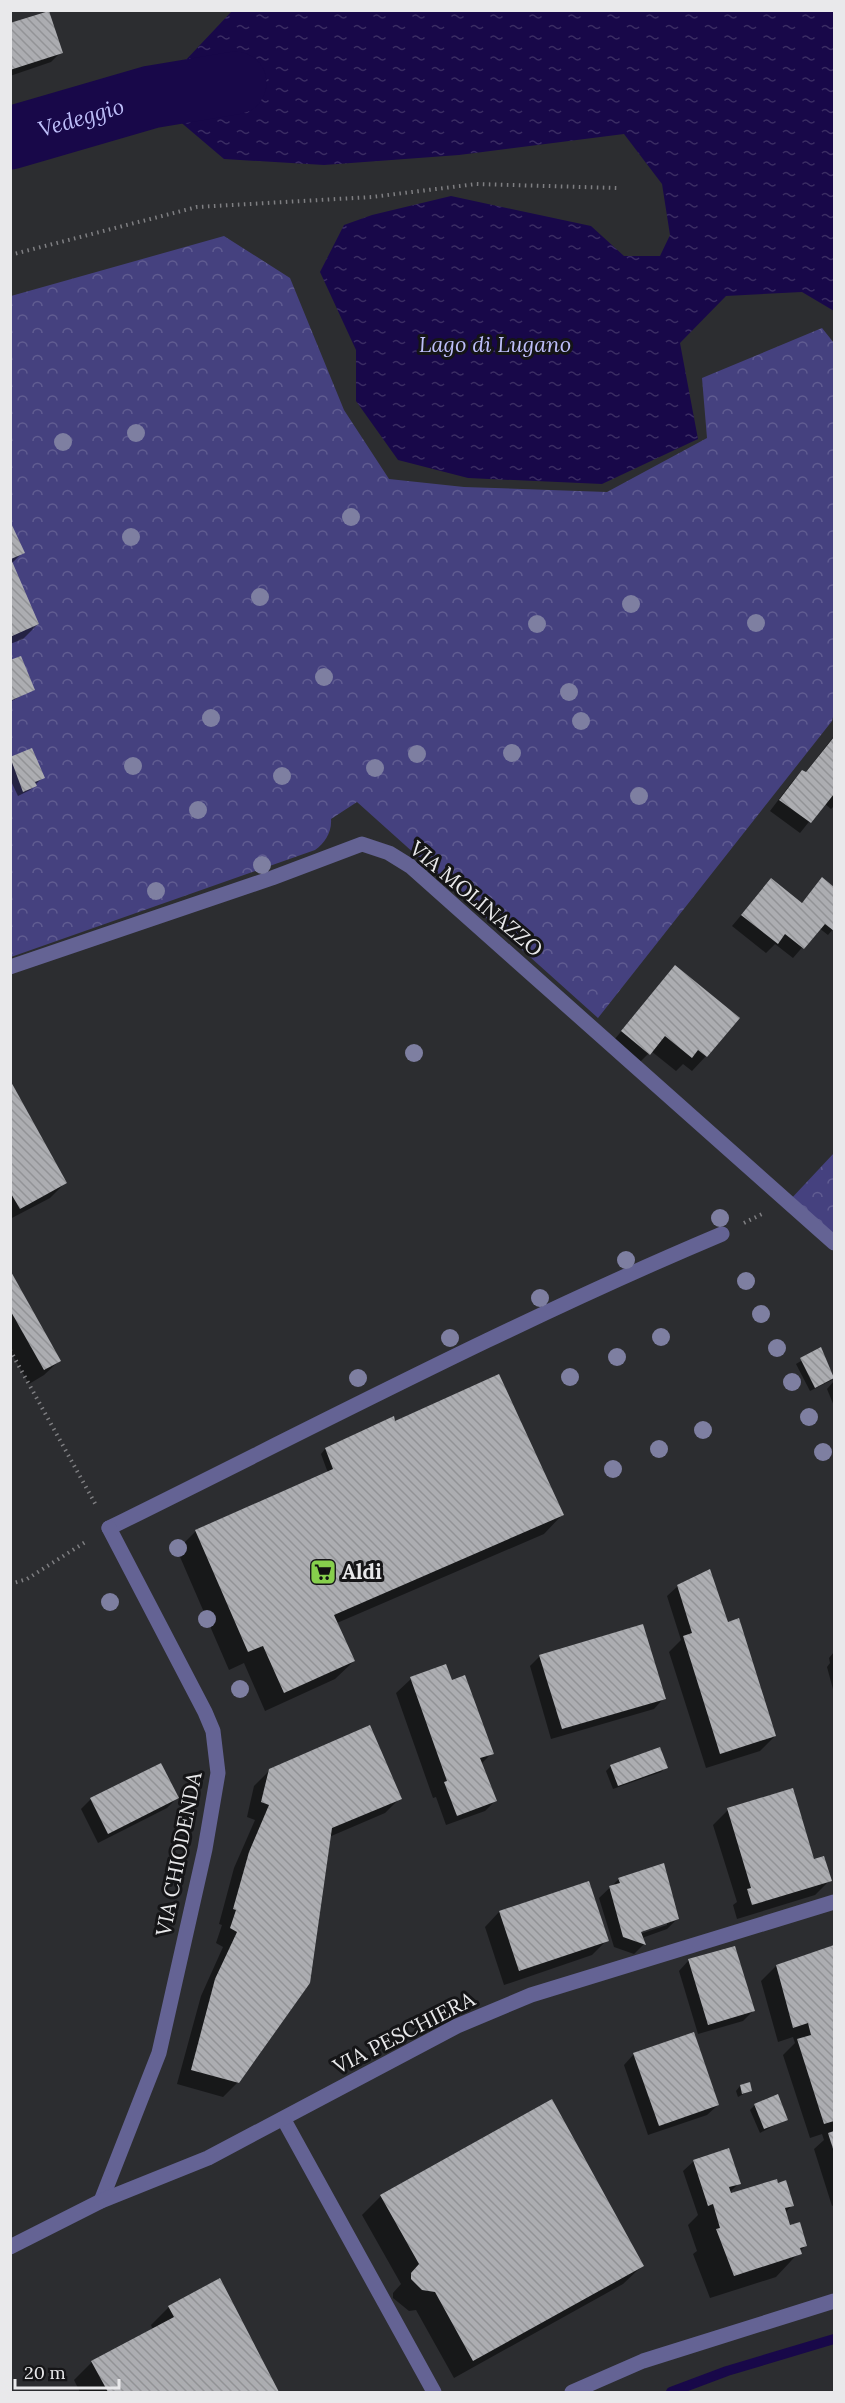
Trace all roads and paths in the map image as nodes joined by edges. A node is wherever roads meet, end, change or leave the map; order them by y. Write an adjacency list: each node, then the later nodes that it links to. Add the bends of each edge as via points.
1 (617, 188): 2 (path, via 476,184 372,197 197,207)
2 (10, 255)
3 (10, 967): 4 (street, VIA MOLINAZZO, via 362,844 389,853 410,866)
4 (789, 1201): 5 (path); 6 (street, VIA MOLINAZZO)
5 (722, 1234): 8 (street, via 498,1337)
6 (834, 1243)
7 (10, 1350): 8 (path)
8 (109, 1528): 9 (path, via 27,1579); 12 (street, VIA CHIODENDA, via 205,1712 213,1731 218,1773 159,2053)
9 (10, 1584)
10 (834, 1902): 11 (street, VIA PESCHIERA, via 531,1995 457,2026)
11 (284, 2120): 12 (street, VIA PESCHIERA, via 207,2158); 15 (street)
12 (101, 2201): 13 (street, VIA PESCHIERA)
13 (10, 2247)
14 (834, 2301): 16 (street, via 644,2361)
15 (434, 2392)
16 (572, 2392)

